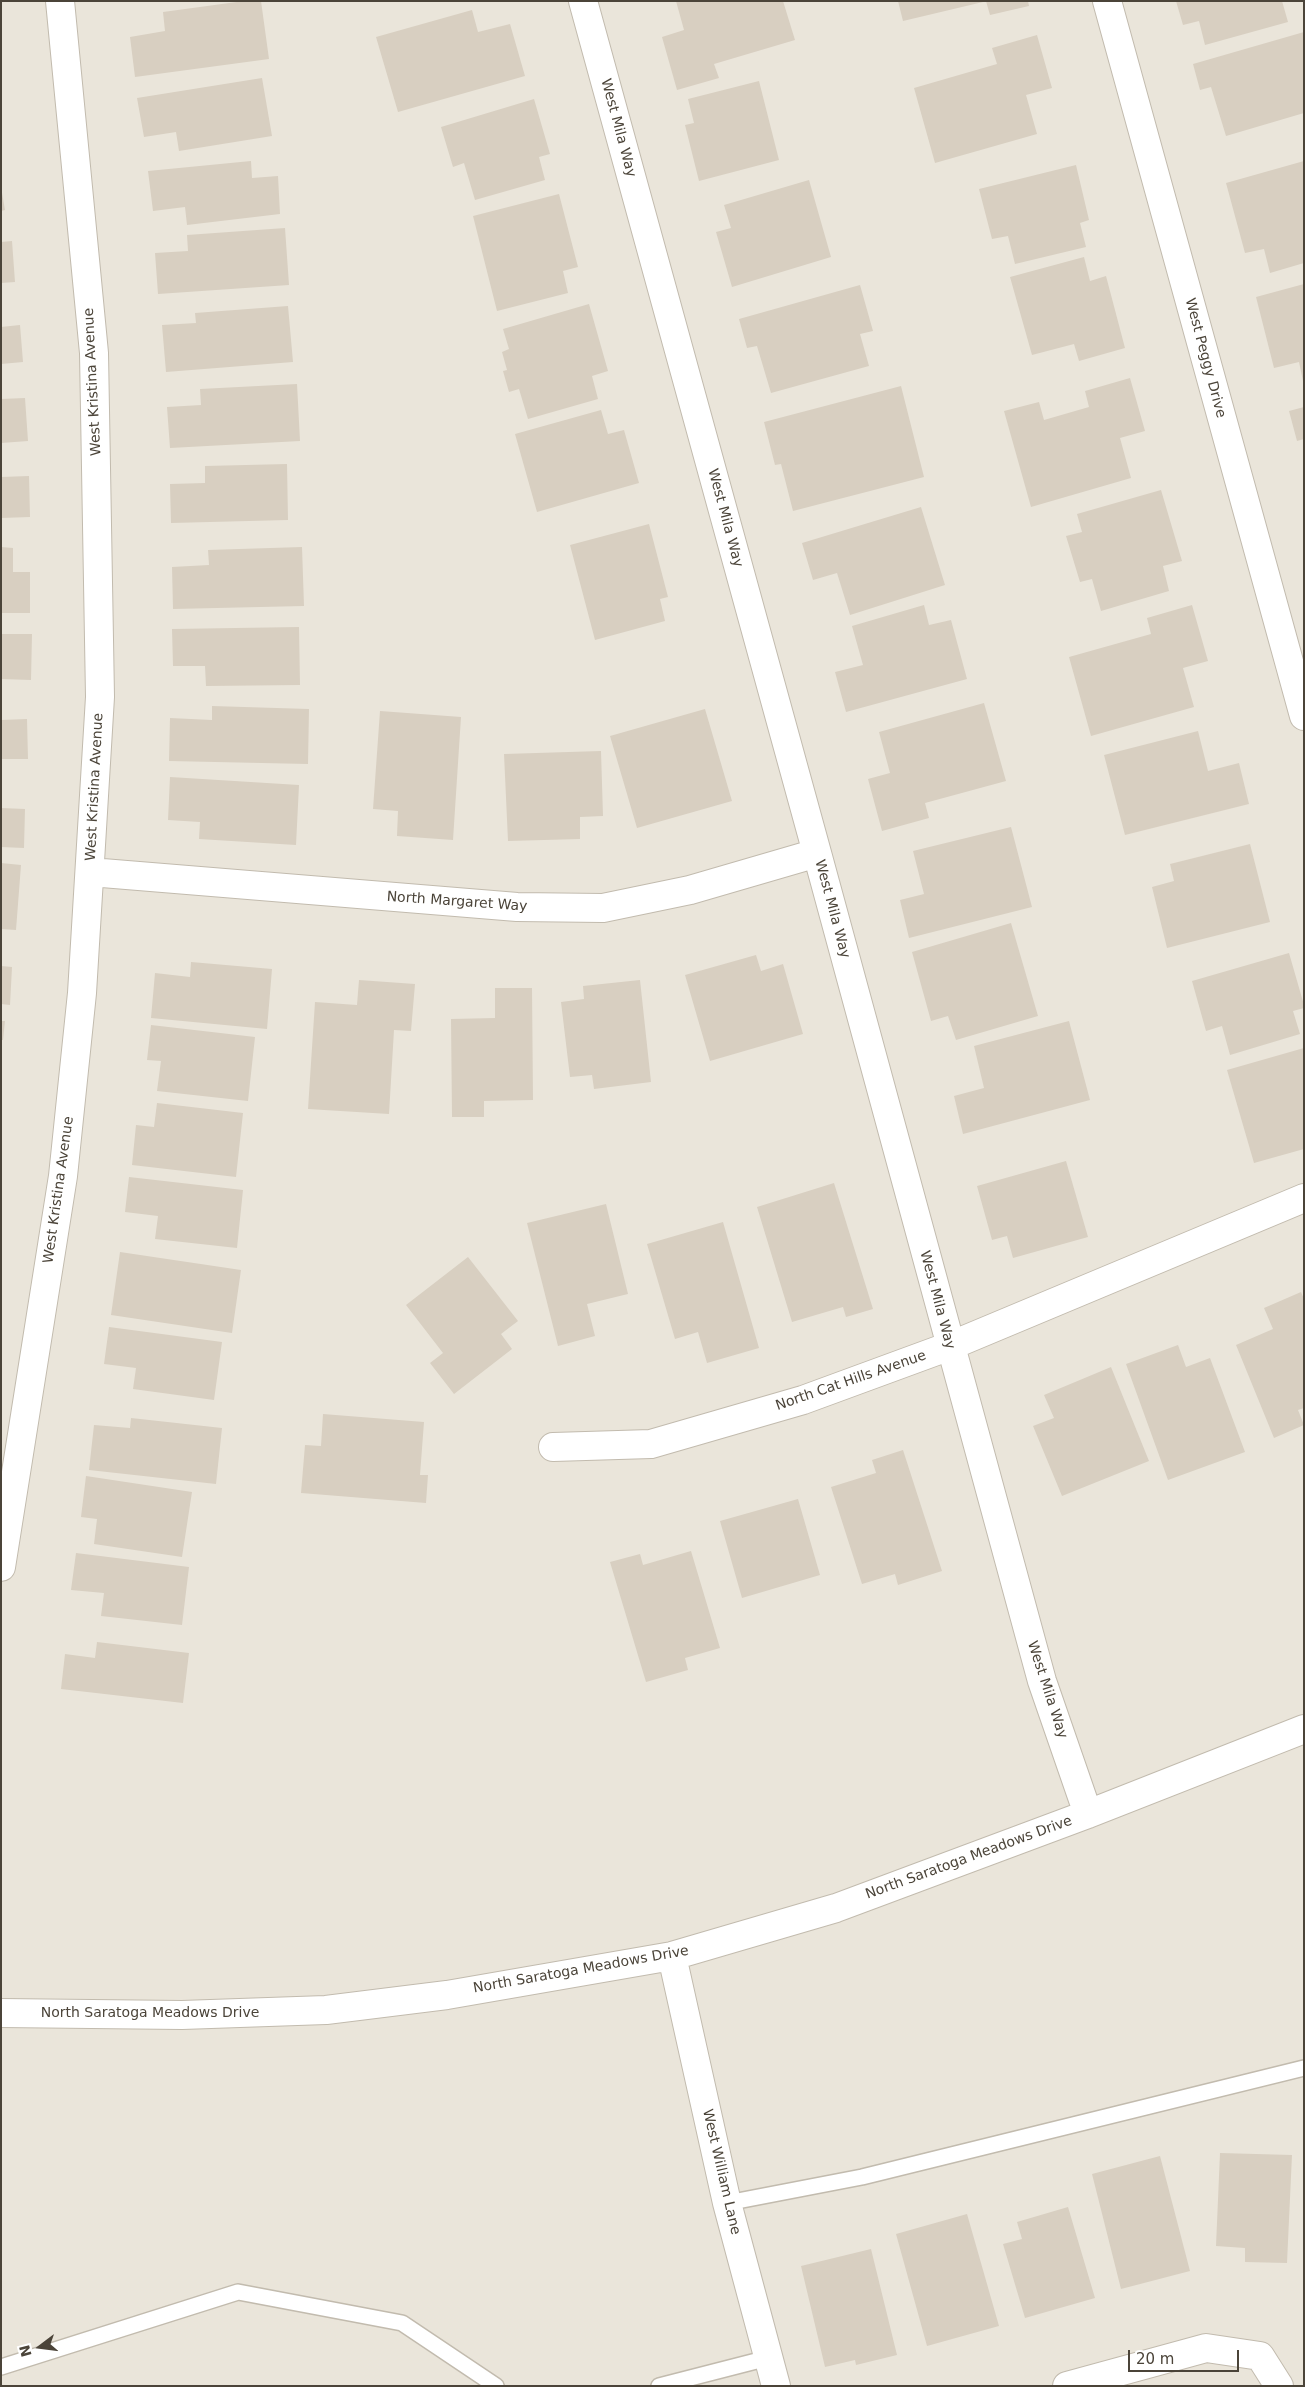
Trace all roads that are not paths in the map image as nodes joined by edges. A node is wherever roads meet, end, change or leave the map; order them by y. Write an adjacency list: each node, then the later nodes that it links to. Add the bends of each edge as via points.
1 (60, 1): 6 (street, West Kristina Avenue, via 94,353 100,697)
2 (583, 1): 5 (street, West Mila Way)
3 (1107, 1): 4 (street, West Peggy Drive)
4 (1304, 716)
5 (817, 853): 6 (street, North Margaret Way, via 690,890 603,908 517,908); 8 (street, West Mila Way)
6 (90, 872): 10 (street, West Kristina Avenue, via 82,992 63,1176)
7 (1304, 1198): 8 (street, North Cat Hills Avenue)
8 (950, 1346): 9 (street, North Cat Hills Avenue, via 803,1400 651,1444); 13 (street, West Mila Way, via 1042,1681)
9 (553, 1447)
10 (3, 1539): 11 (street, West Kristina Avenue)
11 (1, 1568)
12 (1304, 1730): 13 (street, North Saratoga Meadows Drive)
13 (1088, 1814): 14 (street, North Saratoga Meadows Drive, via 836,1908)
14 (672, 1956): 15 (street, North Saratoga Meadows Drive, via 447,1995 326,2010 182,2015); 17 (street, West William Lane)
15 (1, 2013)
16 (1304, 2068): 17 (lane, via 862,2177)
17 (726, 2203): 18 (street, West William Lane)
18 (768, 2358): 21 (lane); 22 (street, West William Lane)
19 (1, 2367): 20 (lane, via 238,2292 402,2323)
20 (496, 2386)
21 (658, 2386)
22 (776, 2386)
23 (1067, 2386): 24 (street, via 1206,2348 1260,2356)
24 (1279, 2386)

